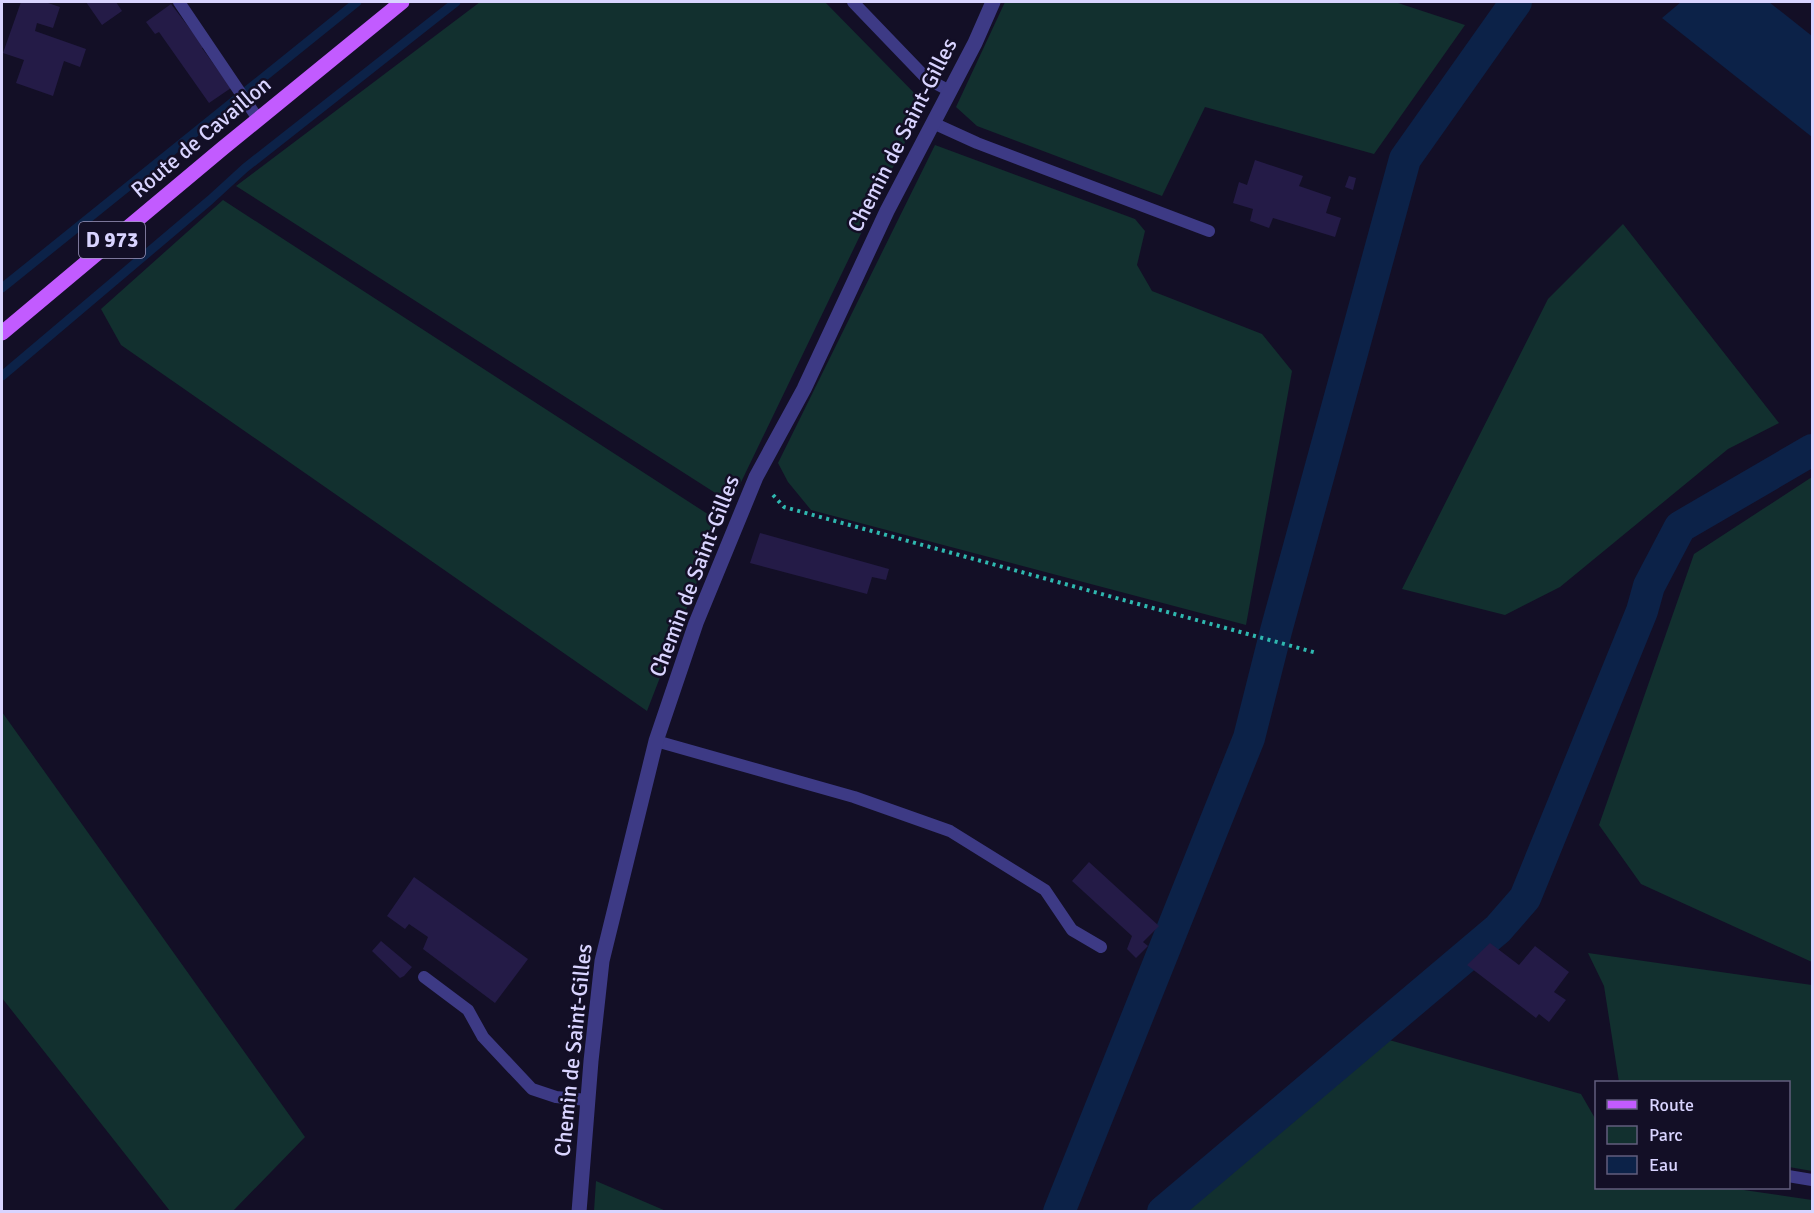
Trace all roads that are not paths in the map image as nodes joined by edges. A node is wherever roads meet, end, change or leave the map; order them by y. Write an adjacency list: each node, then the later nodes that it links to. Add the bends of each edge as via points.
1 (179, 2): 6 (lane)
2 (402, 2): 6 (main road, Route de Cavaillon / D 973)
3 (853, 2): 5 (lane, via 927,79)
4 (993, 2): 5 (street, Chemin de Saint-Gilles)
5 (950, 91): 7 (street, Chemin de Saint-Gilles)
6 (258, 119): 9 (main road, Route de Cavaillon / D 973)
7 (933, 123): 8 (lane); 10 (street, Chemin de Saint-Gilles, via 804,389 756,477 696,623)
8 (1209, 231)
9 (2, 333)
10 (656, 741): 11 (lane, via 854,797 950,831 1045,890 1072,930); 13 (street, Chemin de Saint-Gilles, via 602,961)
11 (1101, 947)
12 (424, 977): 13 (lane, via 468,1010 483,1036 532,1089 556,1098)
13 (587, 1100): 16 (street, Chemin de Saint-Gilles)
14 (1790, 1176): 15 (lane)
15 (1812, 1180)
16 (579, 1212)

